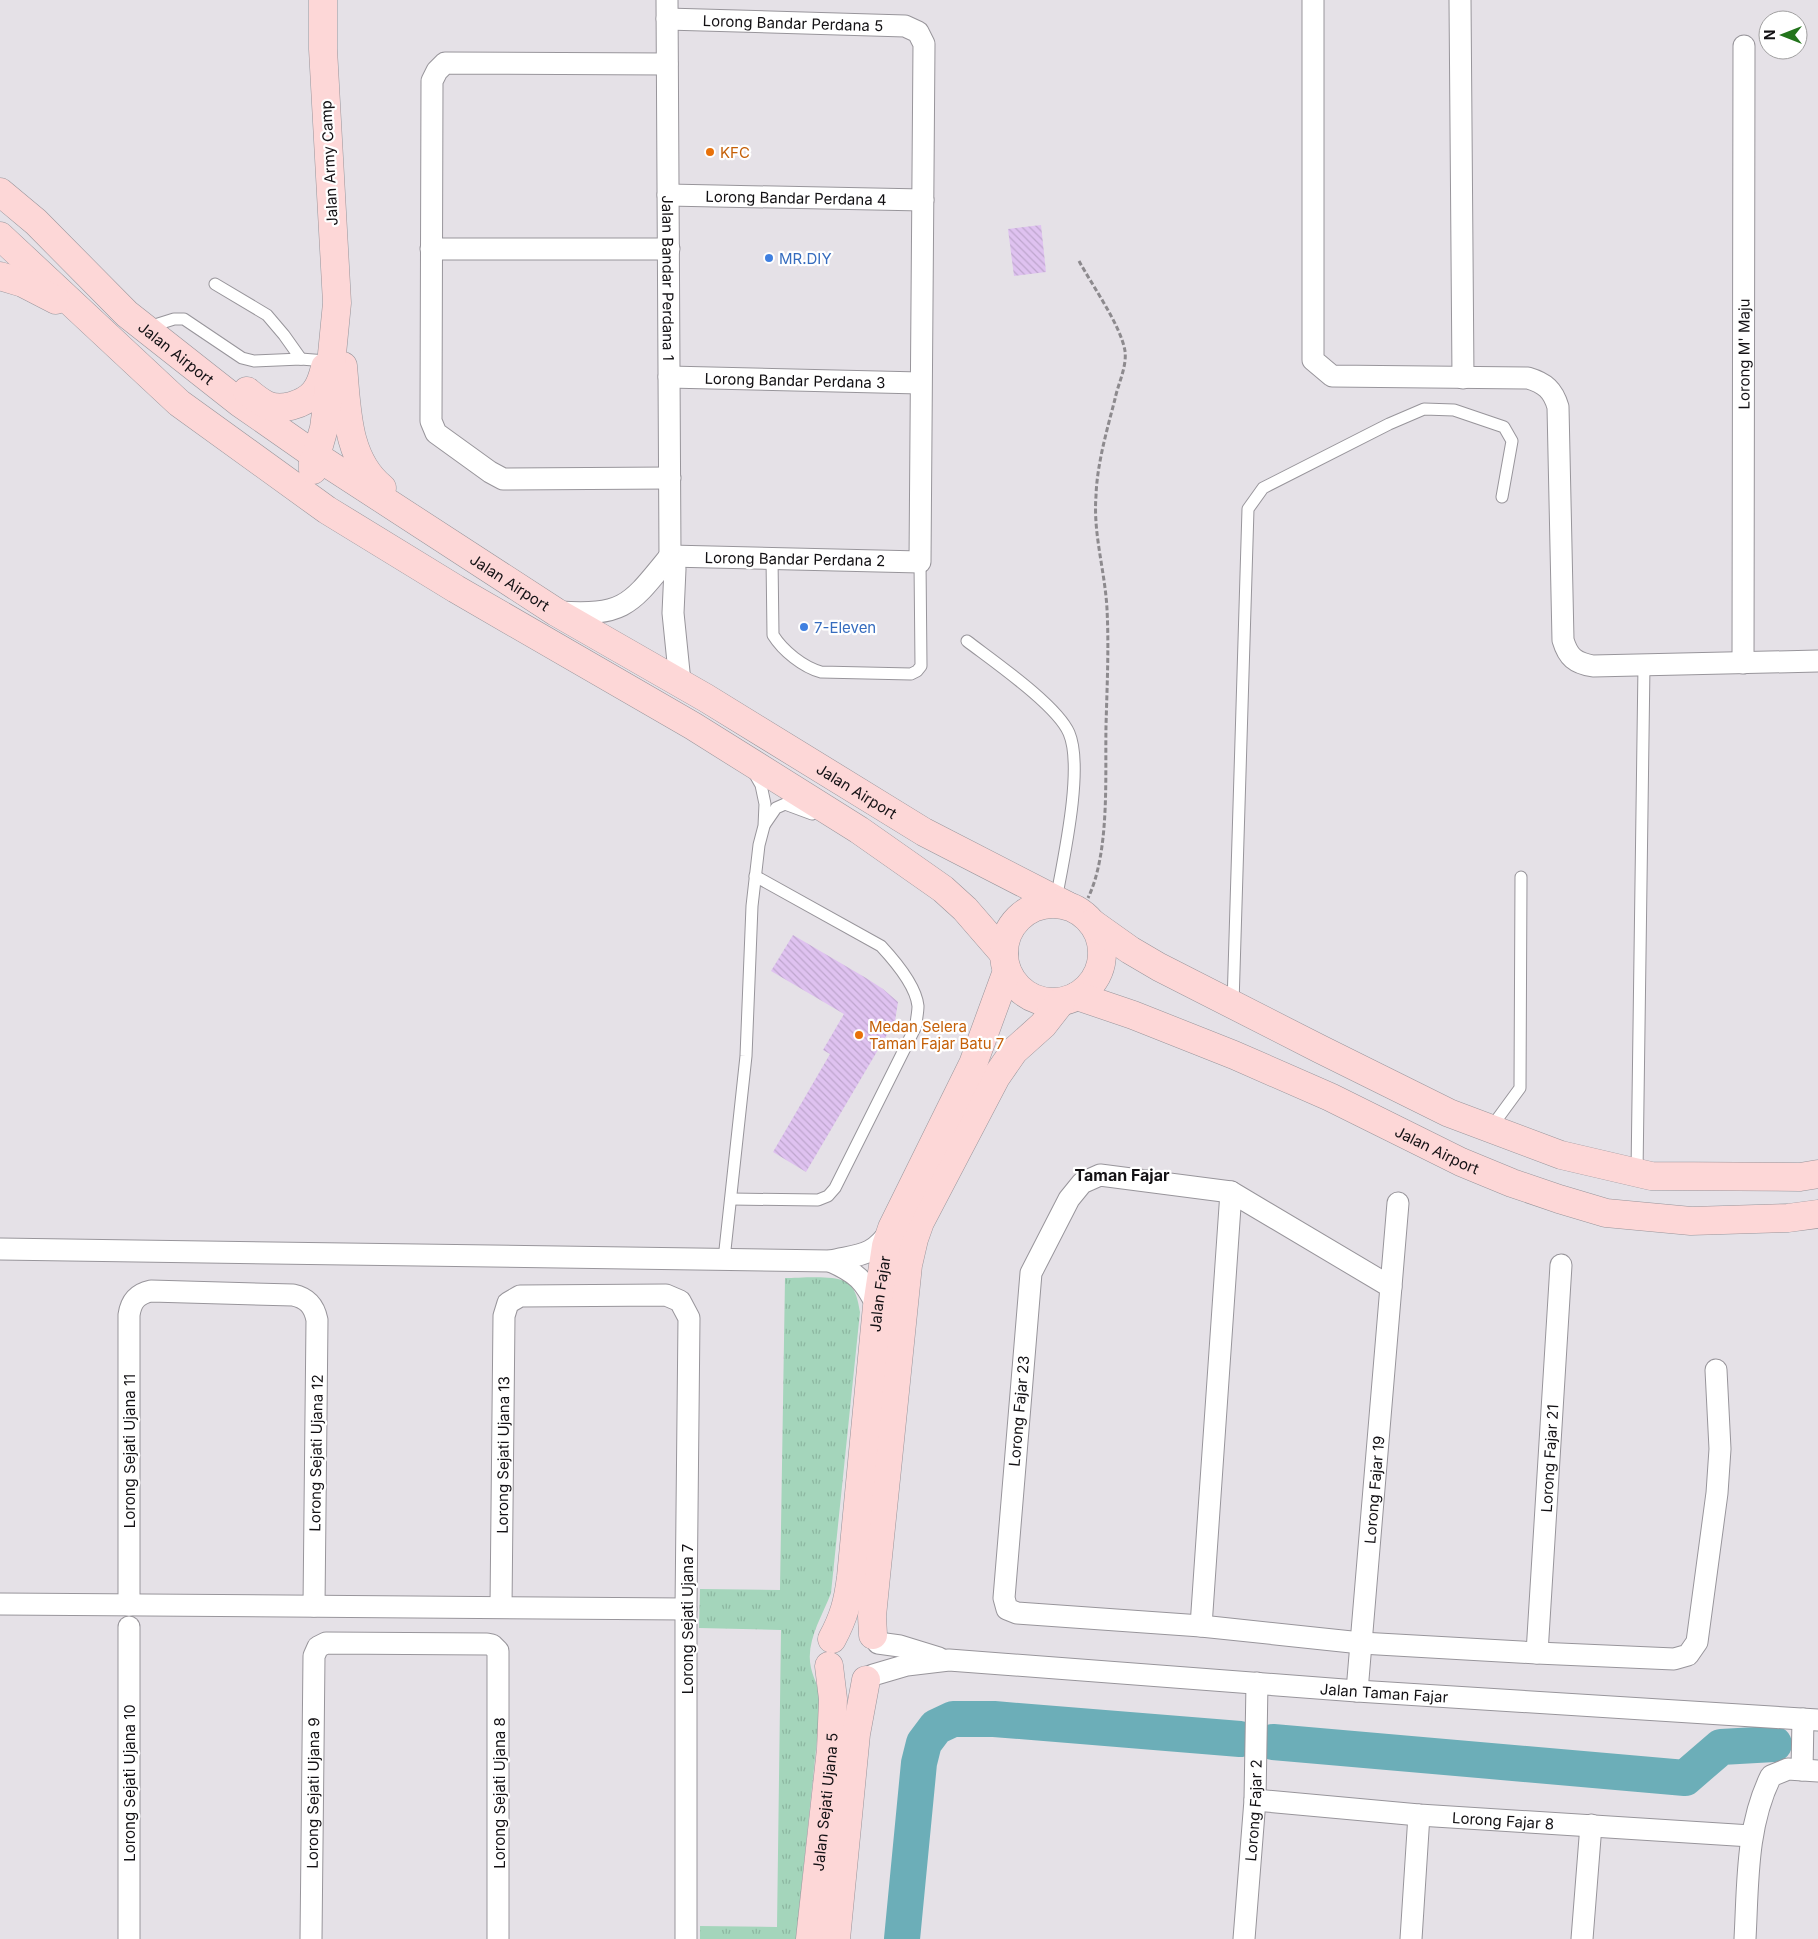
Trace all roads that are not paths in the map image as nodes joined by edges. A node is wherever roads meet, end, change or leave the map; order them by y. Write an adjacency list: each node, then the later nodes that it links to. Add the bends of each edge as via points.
1 (323, 0): 17 (main road, Jalan Army Camp)
2 (1313, 0): 21 (street, via 1313,360 1332,376)
3 (1460, 0): 21 (street)
4 (667, 10): 6 (street, Jalan Bandar Perdana 1); 9 (street, Lorong Bandar Perdana 5, via 905,26 918,32 924,44)
5 (1744, 46): 33 (street, Lorong M' Maju)
6 (668, 64): 8 (street, Jalan Bandar Perdana 1); 11 (street, via 445,63 432,81)
7 (0, 192): 15 (main road, Jalan Airport, via 36,222)
8 (668, 195): 9 (street, Lorong Bandar Perdana 4); 12 (street, Jalan Bandar Perdana 1)
9 (923, 200): 22 (street)
10 (0, 236): 16 (main road, Jalan Airport)
11 (431, 249): 12 (street); 24 (street, via 430,421 436,433 502,479)
12 (668, 249): 20 (street, Jalan Bandar Perdana 1)
13 (0, 276): 16 (main road, via 23,283)
14 (215, 284): 19 (lane, via 267,315 284,335)
15 (105, 292): 18 (main road); 23 (main road, Jalan Airport, via 127,314 240,403)
16 (84, 314): 35 (main road, Jalan Airport, via 179,403 327,510)
17 (336, 314): 19 (main road); 23 (main road, via 324,428); 26 (main road, via 346,403 359,460 367,474 381,487 453,532)
18 (154, 325): 19 (lane, via 184,319 242,358 254,361); 19 (main road, via 274,407 286,408 306,401 320,384)
19 (314, 360)
20 (669, 377): 22 (street, Lorong Bandar Perdana 3); 24 (street, Jalan Bandar Perdana 1)
21 (1462, 378): 34 (street, via 1528,378 1548,387 1555,395 1558,407 1563,640 1570,658 1580,664)
22 (920, 383): 29 (street)
23 (316, 456): 26 (main road, Jalan Airport); 35 (main road, via 313,473 321,487 331,495 534,615)
24 (670, 478): 27 (street, Jalan Bandar Perdana 1)
25 (1502, 497): 45 (lane, via 1512,441 1504,427 1454,410 1424,409 1263,488 1248,509)
26 (468, 554): 30 (main road, Jalan Airport)
27 (670, 556): 28 (street, Lorong Bandar Perdana 2); 30 (street, via 630,601 618,608 584,614); 36 (street, Jalan Bandar Perdana 1, via 675,570 673,613)
28 (772, 558): 29 (street, Lorong Bandar Perdana 2); 29 (lane, via 773,635 778,643 810,669 821,672 917,672 921,666)
29 (920, 562)
30 (556, 612): 36 (main road, Jalan Airport)
31 (967, 641): 42 (lane, via 1054,711 1069,733 1074,762 1069,828)
32 (1818, 661): 33 (street)
33 (1743, 663): 34 (street)
34 (1644, 665): 47 (lane)
35 (607, 676): 37 (main road, Jalan Airport)
36 (680, 682): 42 (main road, Jalan Airport, via 924,832)
37 (740, 755): 38 (lane, via 754,771 760,785 765,804); 39 (main road, Jalan Airport)
38 (764, 826): 39 (lane, via 776,808 785,804); 40 (lane)
39 (859, 830): 43 (main road, Jalan Airport, via 943,889 965,909)
40 (755, 876): 50 (lane, via 746,1056); 50 (lane, via 881,946 913,990 918,1006 916,1026 828,1196 818,1200)
41 (1521, 878): 46 (lane, via 1520,1088)
42 (1074, 910): 43 (main road, via 1044,904 1023,914 1005,942); 44 (main road, via 1100,938 1102,955 1099,971 1090,986); 45 (main road, Jalan Airport, via 1130,950)
43 (1005, 962): 44 (main road, via 1016,985 1028,996 1044,1002); 53 (main road, Jalan Fajar, via 973,1064)
44 (1069, 999): 52 (main road, Jalan Airport, via 1133,1015 1234,1055 1330,1097 1460,1162 1512,1183 1606,1213 1691,1222); 71 (main road, Jalan Fajar, via 1014,1051 996,1077 920,1222 914,1240 908,1265 876,1576)
45 (1233, 1004): 46 (main road, Jalan Airport, via 1449,1113)
46 (1490, 1129): 47 (main road, Jalan Airport, via 1561,1155)
47 (1637, 1173): 48 (main road, Jalan Airport, via 1688,1177)
48 (1812, 1173)
49 (1231, 1192): 58 (street); 68 (street); 68 (street, Lorong Fajar 23, via 1100,1175 1082,1183 1069,1199 1031,1274 1004,1598 1007,1609 1017,1613)
50 (731, 1199): 55 (lane)
51 (1398, 1203): 58 (street, Lorong Fajar 19)
52 (1818, 1214)
53 (892, 1228): 56 (street, via 882,1243 868,1253); 61 (main road, Jalan Fajar)
54 (0, 1249): 55 (street)
55 (724, 1259): 56 (street)
56 (830, 1261): 61 (street, via 859,1276)
57 (1561, 1265): 74 (street, Lorong Fajar 21)
58 (1391, 1287): 72 (street, Lorong Fajar 19)
59 (680, 1301): 66 (street, Lorong Sejati Ujana 13, via 666,1295 520,1296 508,1303 504,1316); 67 (street, Lorong Sejati Ujana 7, via 689,1318)
60 (310, 1302): 64 (street, Lorong Sejati Ujana 11, via 293,1294 151,1291 143,1292 130,1306); 65 (street, Lorong Sejati Ujana 12, via 317,1320)
61 (877, 1306): 70 (main road, Jalan Fajar, via 851,1577 847,1605)
62 (1716, 1370): 74 (street, via 1720,1449 1718,1493 1698,1642 1688,1655 1674,1659)
63 (0, 1604): 64 (street)
64 (129, 1605): 65 (street)
65 (314, 1606): 66 (street)
66 (501, 1607): 67 (street)
67 (686, 1609): 89 (street, Lorong Sejati Ujana 7)
68 (1201, 1626): 72 (street)
69 (129, 1627): 86 (street, Lorong Sejati Ujana 10)
70 (832, 1639): 71 (main road, via 839,1632 856,1628 865,1630); 76 (main road, via 828,1647)
71 (875, 1639): 75 (street); 77 (main road, via 881,1660)
72 (1361, 1643): 74 (street); 79 (street, Lorong Fajar 19)
73 (318, 1647): 87 (street, Lorong Sejati Ujana 9, via 314,1656); 88 (street, Lorong Sejati Ujana 8, via 336,1643 487,1644 496,1648 499,1656)
74 (1537, 1653)
75 (949, 1660): 77 (street, via 907,1665); 78 (street, Jalan Taman Fajar)
76 (829, 1666): 77 (main road, via 840,1679 848,1682); 90 (main road, Jalan Sejati Ujana 5, via 833,1699 832,1749)
77 (870, 1678): 91 (main road, Jalan Sejati Ujana 5, via 856,1734)
78 (1257, 1683): 79 (street, Jalan Taman Fajar); 82 (street, Lorong Fajar 2)
79 (1357, 1691): 80 (street, Jalan Taman Fajar)
80 (1811, 1720): 81 (street)
81 (1810, 1771): 85 (street, via 1788,1770 1771,1776 1763,1792)
82 (1256, 1800): 83 (street, Lorong Fajar 8); 92 (street, Lorong Fajar 2)
83 (1419, 1815): 84 (street, Lorong Fajar 8); 93 (street)
84 (1590, 1825): 85 (street, Lorong Fajar 8); 94 (street)
85 (1751, 1836): 95 (street)
86 (129, 1939)
87 (312, 1939)
88 (498, 1939)
89 (686, 1939)
90 (810, 1939)
91 (836, 1939)
92 (1244, 1939)
93 (1411, 1939)
94 (1582, 1939)
95 (1745, 1939)

